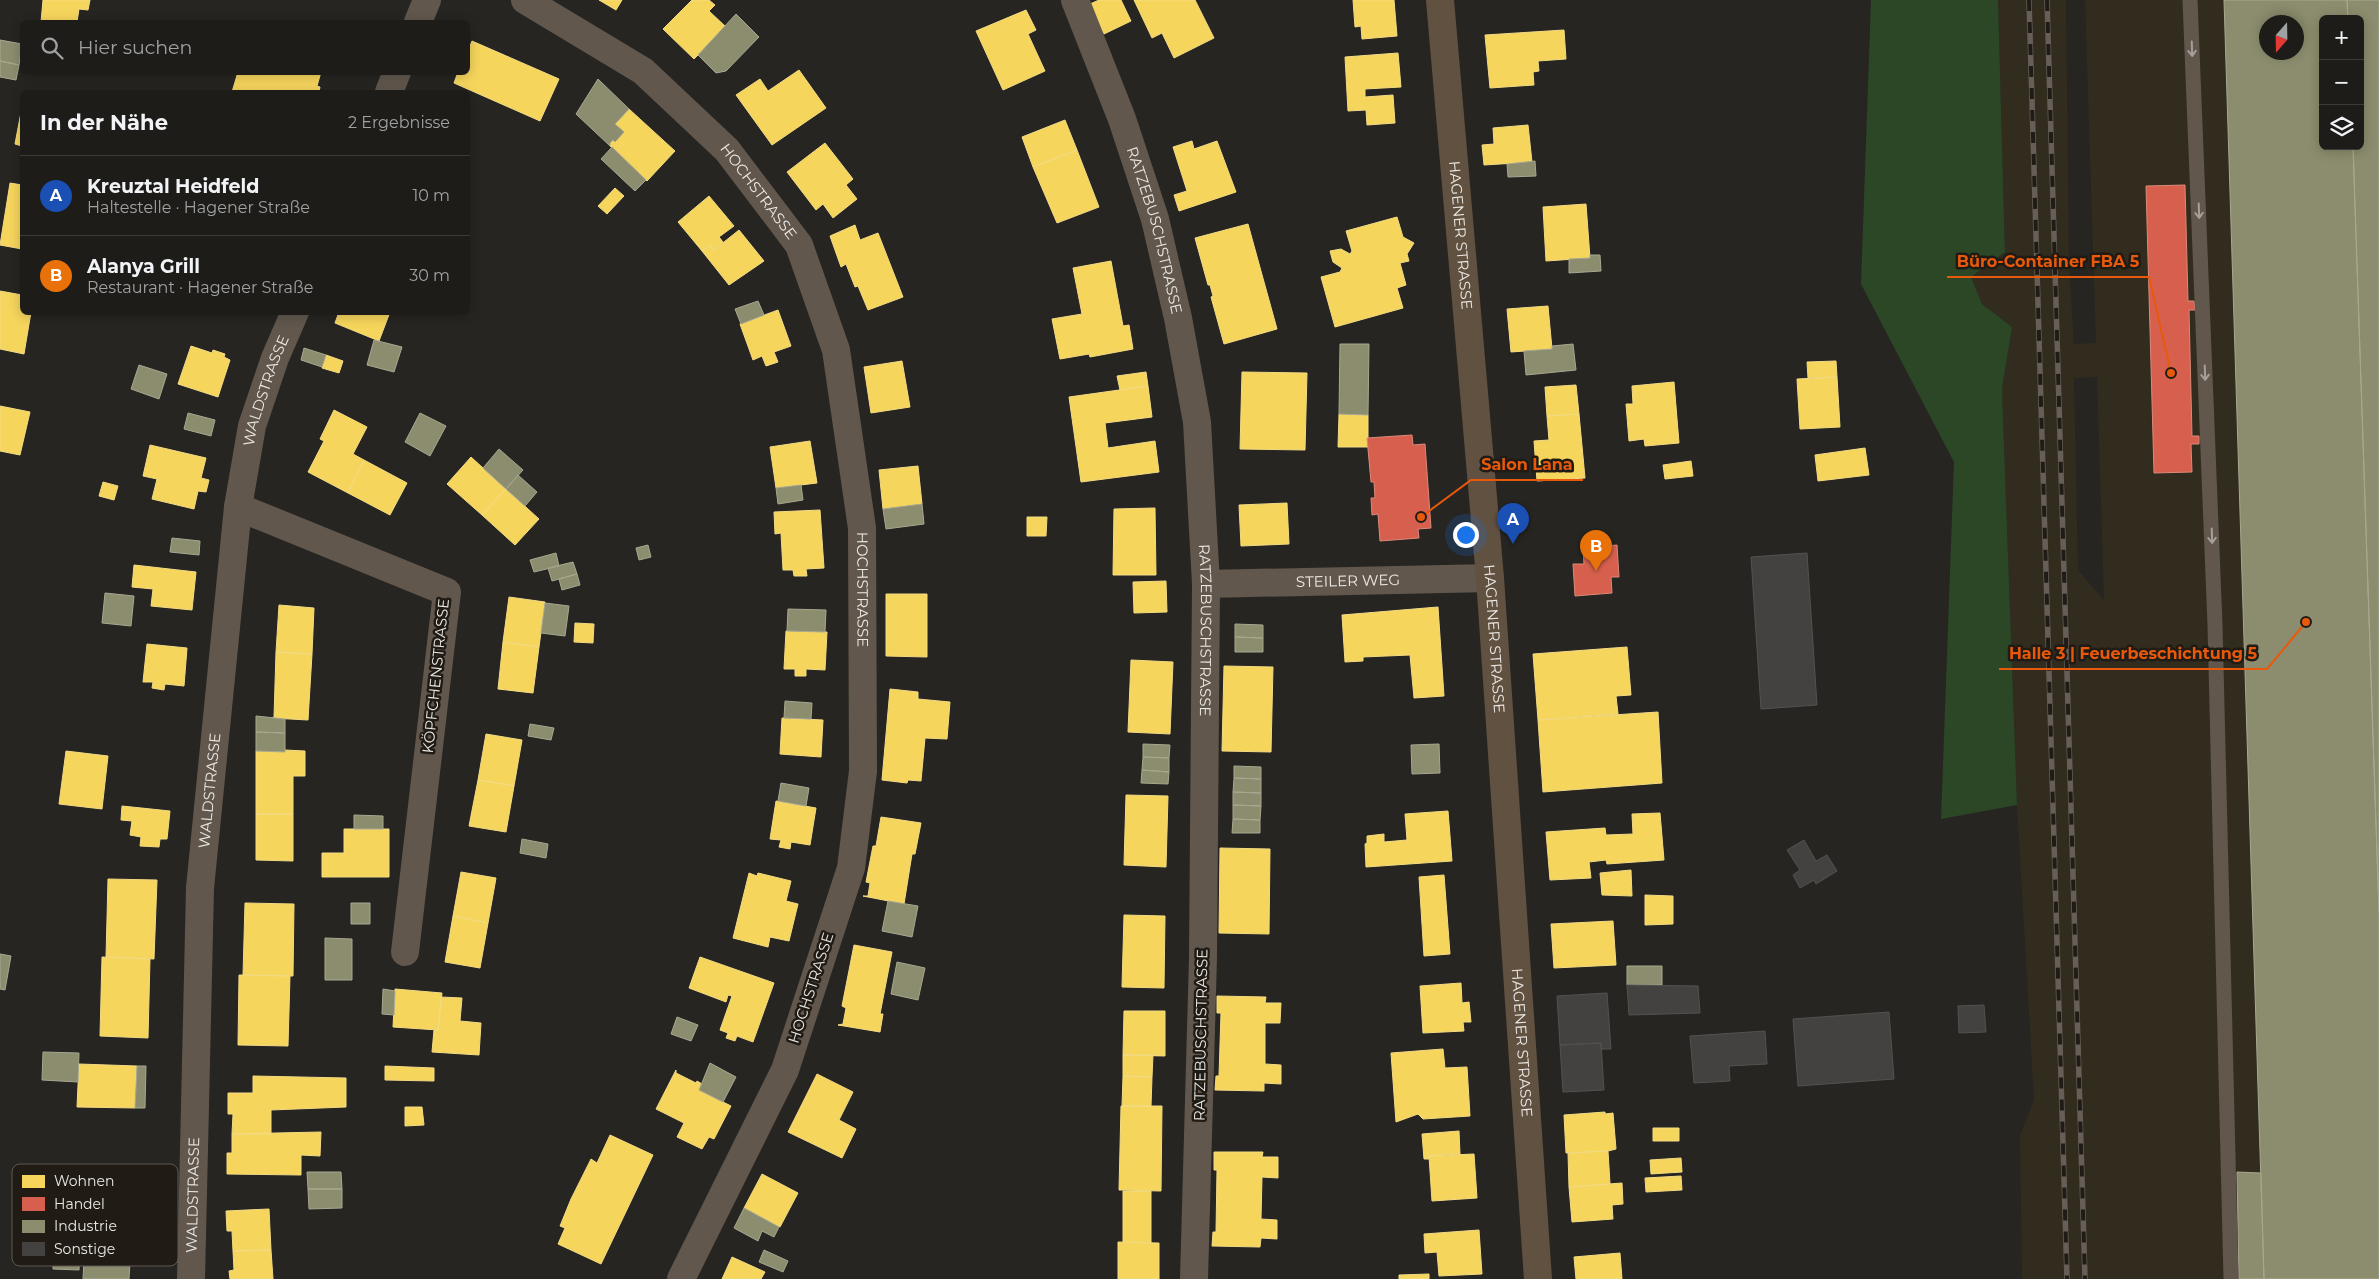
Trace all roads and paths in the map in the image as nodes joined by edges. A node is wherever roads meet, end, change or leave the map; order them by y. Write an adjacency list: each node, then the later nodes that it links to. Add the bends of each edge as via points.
1 (428, 0): 6 (street)
2 (525, 0): 15 (street, HOCHSTRASSE, via 643,71 727,150 799,246 836,350 862,528 863,772 851,868 785,1070)
3 (1075, 0): 12 (street, RATZEBUSCHSTRASSE, via 1122,119 1155,219 1178,318 1197,422)
4 (1440, 0): 11 (main road, HAGENER STRASSE)
5 (2190, 0): 18 (lane, one-way to 18, via 2215,625)
6 (419, 20)
7 (396, 75): 8 (street)
8 (390, 90)
9 (294, 315): 10 (street, WALDSTRASSE, via 252,426)
10 (238, 507): 13 (street, KÖPFCHENSTRASSE, via 447,592); 14 (street, WALDSTRASSE, via 200,888)
11 (1490, 578): 12 (street, STEILER WEG); 17 (main road, HAGENER STRASSE)
12 (1206, 584): 16 (street, RATZEBUSCHSTRASSE, via 1203,957)
13 (405, 952)
14 (191, 1279)
15 (681, 1279)
16 (1194, 1279)
17 (1538, 1279)
18 (2231, 1279)

